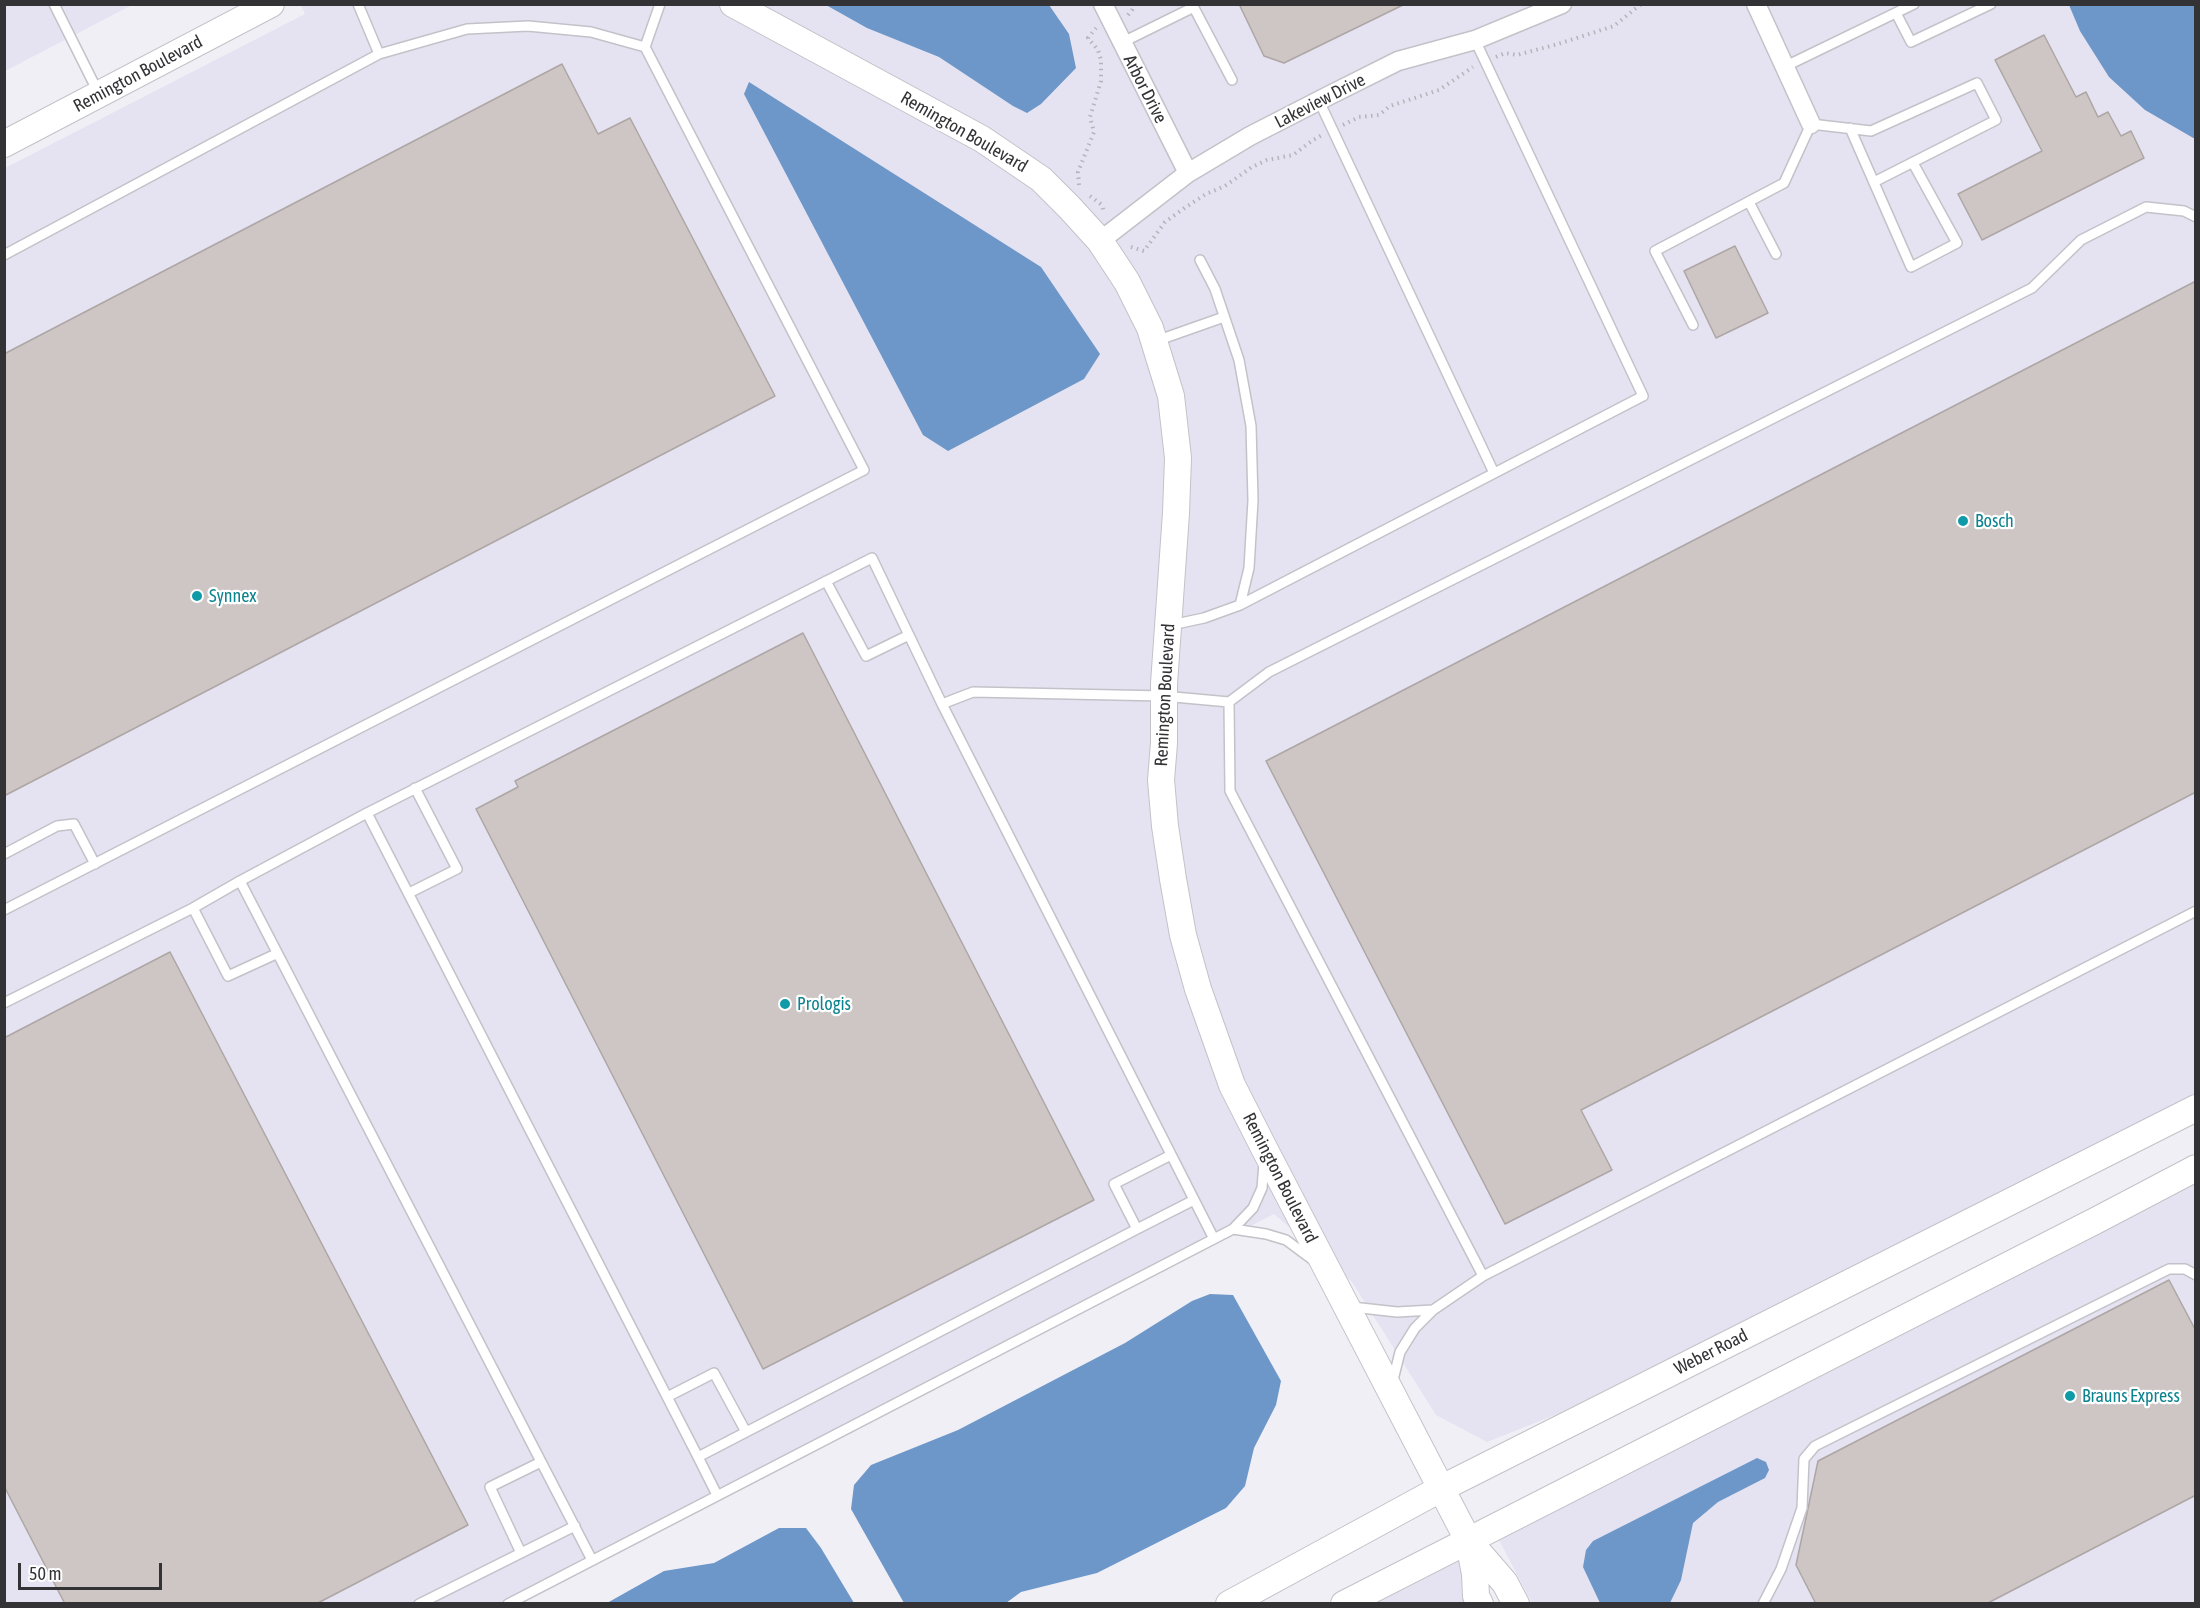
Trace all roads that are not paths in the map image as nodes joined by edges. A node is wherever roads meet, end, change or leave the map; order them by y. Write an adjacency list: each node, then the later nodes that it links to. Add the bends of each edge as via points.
1 (54, 4): 20 (lane)
2 (271, 4): 20 (main road, Remington Boulevard)
3 (358, 4): 17 (lane)
4 (660, 4): 16 (lane)
5 (733, 4): 30 (main road, Remington Boulevard, via 982,139 1041,179)
6 (1102, 4): 15 (street, Arbor Drive)
7 (1562, 4): 12 (street, Lakeview Drive)
8 (1756, 4): 18 (street)
9 (1914, 4): 13 (lane)
10 (1991, 4): 13 (lane, via 1911,42)
11 (1193, 6): 15 (lane); 19 (lane)
12 (1530, 11): 14 (street, Lakeview Drive)
13 (1896, 13): 18 (lane)
14 (1475, 40): 21 (street, Lakeview Drive, via 1398,62); 37 (lane, via 1642,396)
15 (1120, 43): 26 (street, Arbor Drive)
16 (645, 47): 17 (lane, via 591,32 528,26 467,29); 48 (lane, via 864,470)
17 (380, 54): 32 (lane)
18 (1784, 67): 22 (street)
19 (1232, 80)
20 (99, 94): 24 (main road, Remington Boulevard)
21 (1319, 100): 26 (street, Lakeview Drive); 37 (lane)
22 (1811, 124): 23 (lane); 28 (lane, via 1784,183)
23 (1850, 128): 25 (lane, via 1871,131 1977,82 1996,120); 27 (lane)
24 (4, 144)
25 (1913, 163): 27 (lane); 27 (lane, via 1957,243 1911,267)
26 (1188, 173): 30 (street, Lakeview Drive)
27 (1874, 182)
28 (1749, 202): 31 (lane); 35 (lane, via 1655,251)
29 (2196, 217): 43 (lane, via 2184,211 2146,207 2081,240 2032,288 1269,672)
30 (1100, 241): 36 (main road, Remington Boulevard, via 1127,282)
31 (1776, 254)
32 (4, 255)
33 (1200, 260): 34 (lane)
34 (1224, 316): 36 (lane); 39 (lane, via 1239,360 1251,426 1253,500 1249,568)
35 (1694, 325)
36 (1154, 341): 40 (main road, Remington Boulevard, via 1171,396 1178,458)
37 (1494, 473): 39 (lane)
38 (826, 581): 41 (lane, via 866,656); 41 (lane, via 872,558); 45 (lane)
39 (1240, 605): 40 (lane)
40 (1168, 626): 42 (main road, Remington Boulevard)
41 (909, 634): 44 (lane)
42 (1163, 696): 43 (lane); 44 (lane, via 973,692); 57 (main road, Remington Boulevard, via 1161,780 1183,935 1232,1085)
43 (1229, 702): 66 (lane, via 1230,790)
44 (942, 705): 58 (lane)
45 (415, 788): 46 (lane); 50 (lane, via 457,869)
46 (367, 813): 49 (lane); 50 (lane)
47 (4, 854): 48 (lane, via 57,826 74,824)
48 (95, 864): 52 (lane)
49 (240, 881): 51 (lane); 54 (lane)
50 (409, 892): 70 (lane)
51 (193, 908): 54 (lane, via 228,976); 55 (lane)
52 (4, 910)
53 (2196, 911): 66 (lane)
54 (276, 954): 73 (lane)
55 (4, 1003)
56 (2196, 1108): 74 (main road, Weber Road)
57 (1264, 1148): 61 (lane, via 1262,1188 1253,1208); 64 (main road, Remington Boulevard)
58 (1171, 1155): 60 (lane); 62 (lane, via 1114,1184)
59 (2196, 1168): 77 (main road)
60 (1194, 1200): 62 (lane); 63 (lane)
61 (1233, 1228): 63 (lane); 64 (lane, via 1286,1240)
62 (1137, 1229): 71 (lane)
63 (1214, 1239): 75 (lane)
64 (1328, 1271): 67 (main road, Remington Boulevard)
65 (2196, 1275): 86 (lane, via 2185,1269 2169,1269 1815,1446 1804,1459 1802,1508 1781,1569)
66 (1483, 1276): 68 (lane)
67 (1347, 1307): 68 (lane, via 1397,1312); 69 (main road, Remington Boulevard)
68 (1433, 1310): 69 (lane, via 1400,1352)
69 (1391, 1389): 74 (main road, Remington Boulevard)
70 (667, 1397): 71 (lane, via 714,1373); 72 (lane)
71 (746, 1432): 72 (lane)
72 (698, 1457): 75 (lane)
73 (541, 1462): 76 (lane); 78 (lane, via 490,1487)
74 (1442, 1488): 77 (main road, Remington Boulevard); 82 (main road, Weber Road)
75 (717, 1495): 79 (lane)
76 (575, 1526): 78 (lane); 79 (lane)
77 (1468, 1540): 83 (main road); 84 (main road); 85 (main road, via 1505,1583)
78 (521, 1553): 80 (lane)
79 (592, 1560): 81 (lane)
80 (419, 1604)
81 (508, 1604)
82 (1229, 1604)
83 (1344, 1604)
84 (1480, 1604)
85 (1516, 1604)
86 (1763, 1604)

